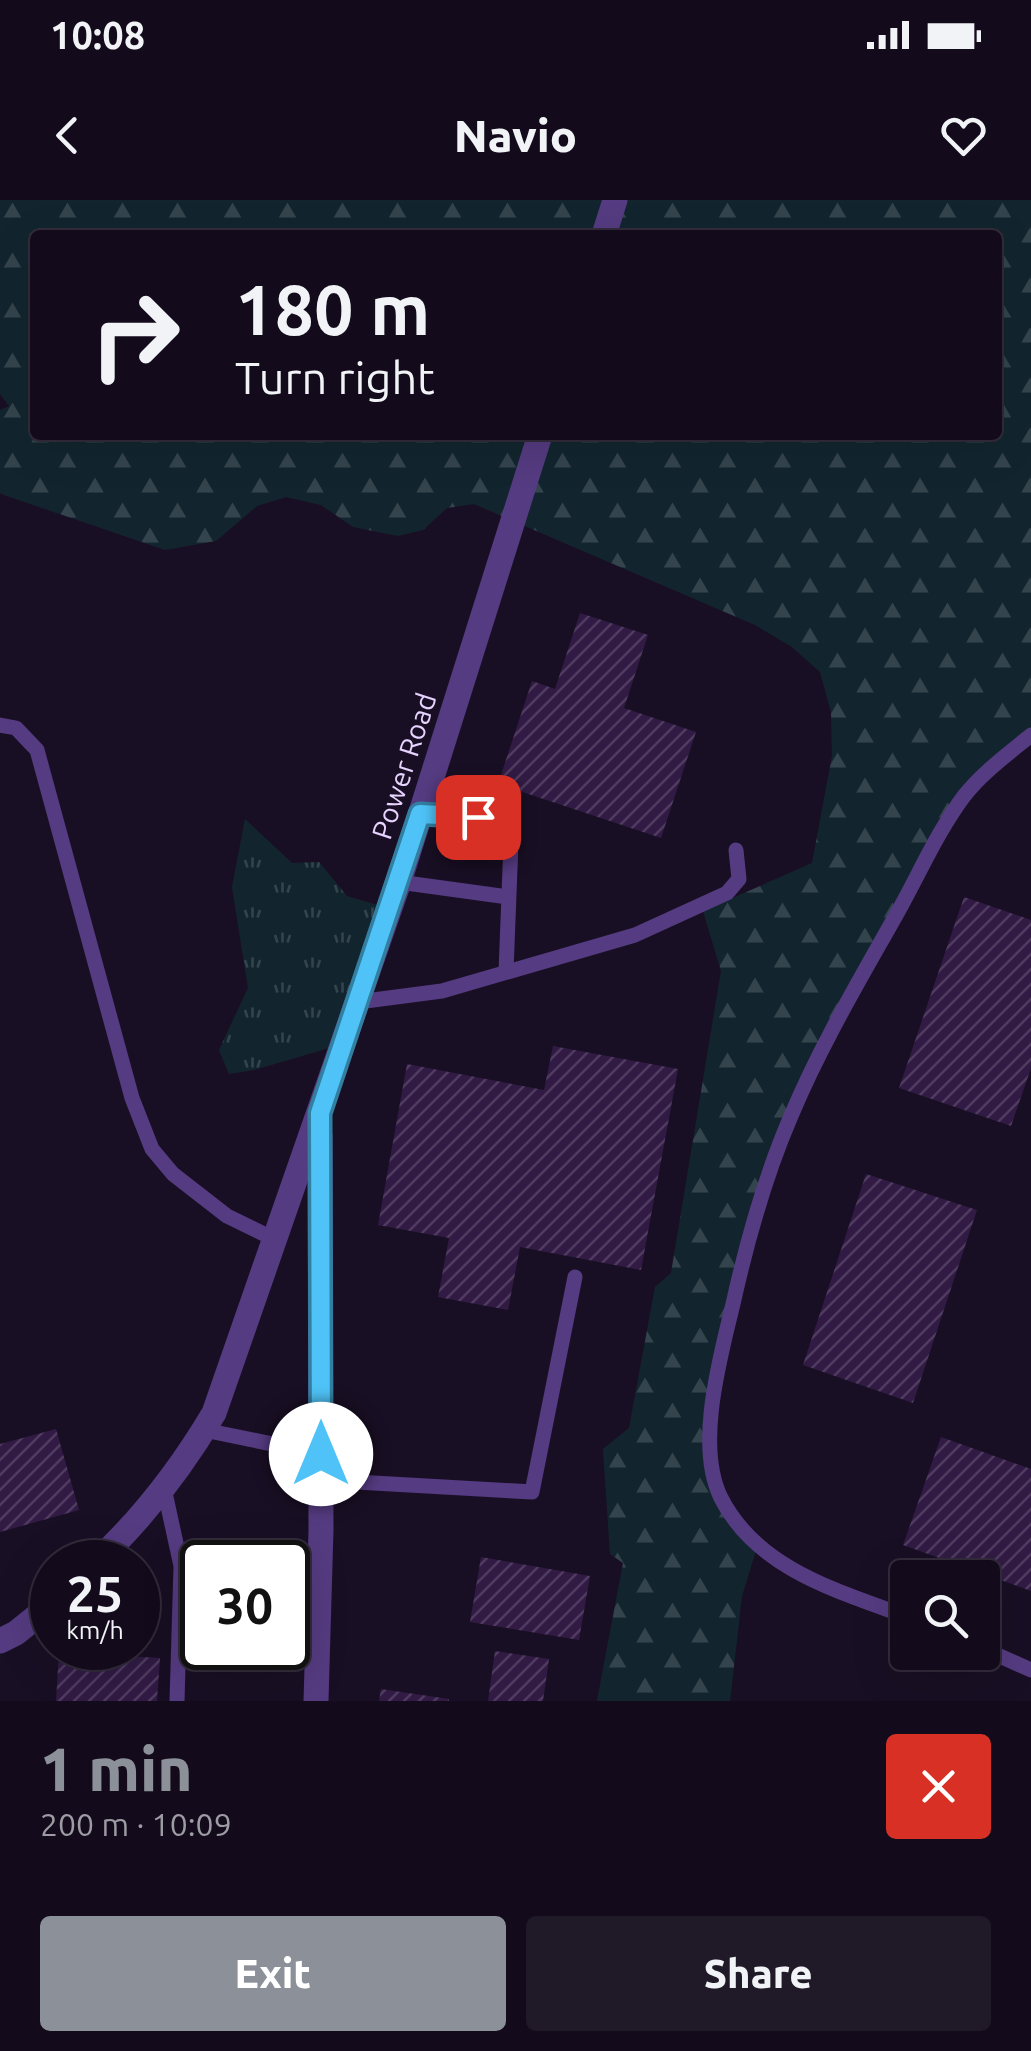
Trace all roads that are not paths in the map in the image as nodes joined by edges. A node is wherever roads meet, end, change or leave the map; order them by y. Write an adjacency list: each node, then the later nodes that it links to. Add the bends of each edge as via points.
1 (615, 200): 2 (street)
2 (606, 230)
3 (538, 440): 6 (street, Power Road)
4 (0, 725): 13 (lane, via 16,728 37,750 132,1098 152,1149 227,1216)
5 (1031, 734): 19 (lane, via 983,775 947,820 827,1040 790,1117 750,1233 715,1378 712,1468 736,1522 757,1546 812,1581)
6 (420, 814): 8 (street, Power Road); 9 (lane, via 478,817 502,826 511,842)
7 (736, 850): 10 (lane, via 739,880 728,894 635,935)
8 (399, 882): 9 (lane); 11 (street, Power Road)
9 (508, 897): 10 (lane)
10 (506, 972): 11 (lane, via 442,991)
11 (358, 1002): 12 (street, Power Road)
12 (320, 1113): 13 (street, Power Road); 16 (street, Power Road)
13 (276, 1240): 15 (street, Power Road)
14 (575, 1277): 16 (lane, via 532,1492)
15 (204, 1430): 16 (lane); 17 (street, Power Road)
16 (321, 1467): 25 (street, Power Road)
17 (164, 1488): 18 (street, Power Road); 24 (lane, via 180,1566)
18 (116, 1540)
19 (890, 1611)
20 (30, 1622): 21 (street)
21 (0, 1641)
22 (1000, 1656): 23 (lane)
23 (1031, 1670)
24 (177, 1701)
25 (316, 1701)

